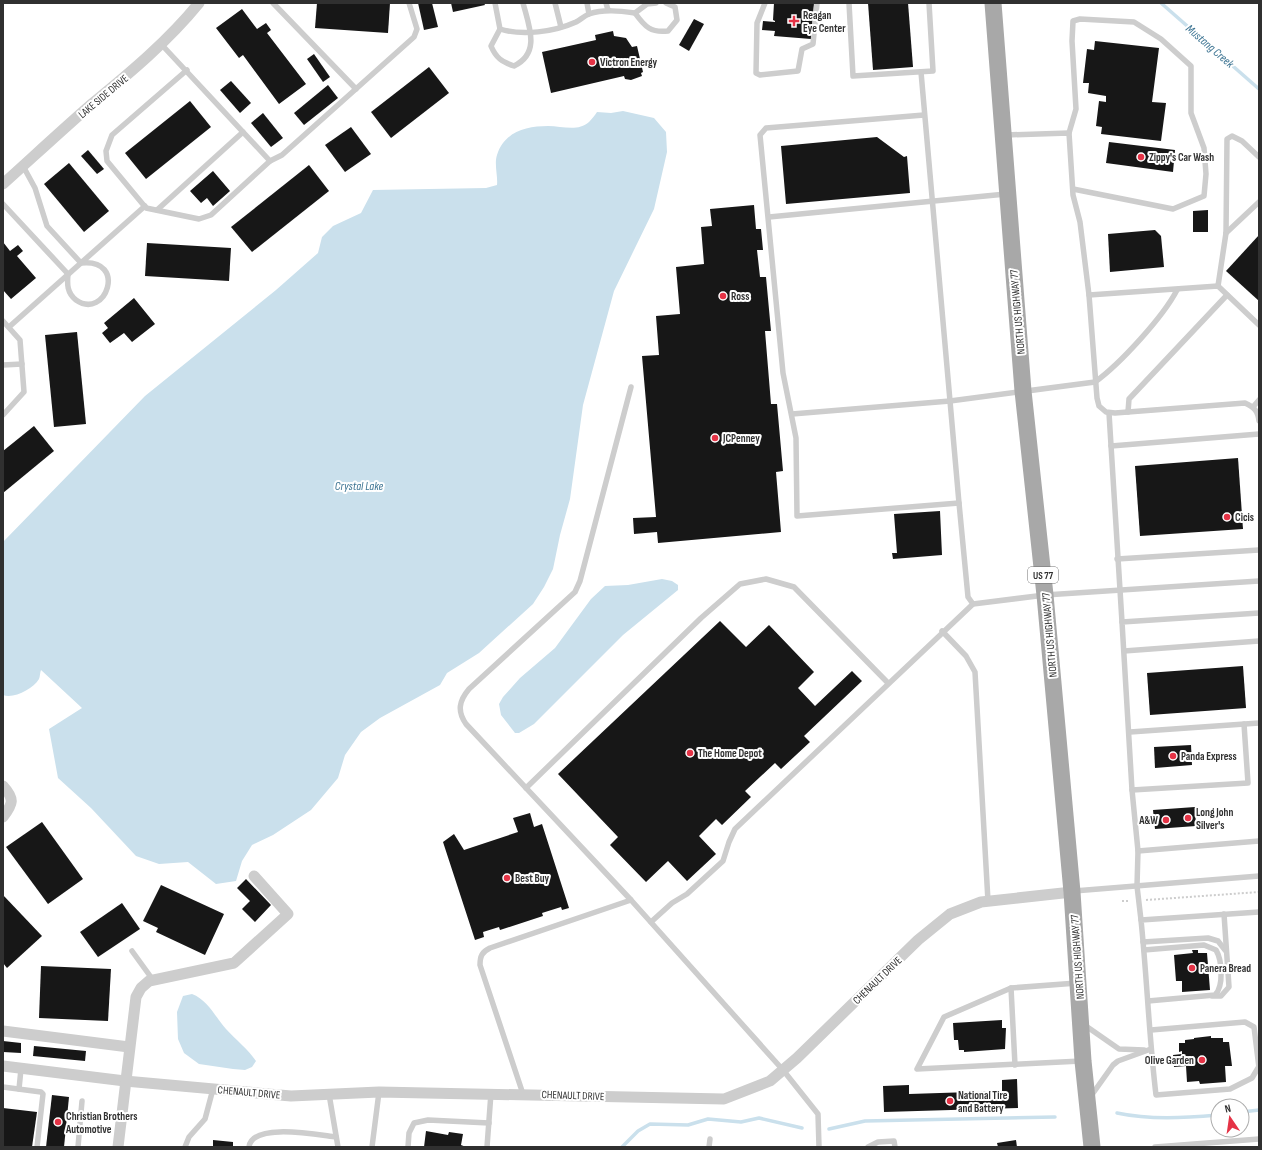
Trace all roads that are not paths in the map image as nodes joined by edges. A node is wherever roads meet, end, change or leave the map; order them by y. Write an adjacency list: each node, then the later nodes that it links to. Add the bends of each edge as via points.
1 (199, 3): 22 (street, LAKE SIDE DRIVE)
2 (273, 3): 25 (lane)
3 (409, 3): 25 (lane, via 417,28 414,37)
4 (495, 3): 20 (lane)
5 (524, 3): 21 (lane)
6 (555, 3): 19 (lane)
7 (587, 3): 18 (lane)
8 (606, 3): 16 (lane)
9 (656, 3): 17 (lane, via 647,4)
10 (666, 3): 17 (lane, via 676,7 677,20 668,31 658,32 644,26)
11 (765, 3): 12 (lane, via 757,23 756,73 760,75 798,71 802,49 813,44)
12 (817, 3)
13 (849, 3): 24 (lane, via 853,76)
14 (929, 3): 24 (lane, via 933,71)
15 (992, 3): 29 (main road, NORTH US HIGHWAY 77 / US 77)
16 (608, 10): 17 (lane); 18 (lane)
17 (635, 13)
18 (589, 14): 19 (lane, via 575,23)
19 (561, 27): 21 (lane)
20 (500, 28): 21 (lane, via 512,33); 21 (lane, via 490,46 503,62 514,66 525,61 530,50)
21 (530, 32)
22 (161, 44): 23 (lane); 32 (street, LAKE SIDE DRIVE)
23 (187, 70): 27 (lane); 39 (lane, via 112,135 108,142 107,161)
24 (921, 72): 26 (lane)
25 (356, 89): 31 (lane, via 282,155)
26 (924, 115): 36 (lane); 41 (lane, via 766,128 760,135)
27 (243, 132): 31 (lane); 40 (lane)
28 (1069, 133): 29 (lane); 34 (lane); 34 (lane, via 1076,109 1073,21 1080,19 1134,22 1161,40 1191,66 1191,113 1204,148 1204,196 1173,209)
29 (1003, 135): 35 (main road, NORTH US HIGHWAY 77 / US 77)
30 (1259, 157): 42 (lane, via 1242,141 1232,136 1227,139)
31 (270, 161): 40 (lane, via 211,215 199,219)
32 (23, 166): 33 (street, LAKE SIDE DRIVE); 43 (lane, via 35,188 46,226)
33 (3, 184)
34 (1073, 189): 47 (lane)
35 (1007, 194): 36 (lane); 56 (main road, NORTH US HIGHWAY 77 / US 77)
36 (932, 202): 41 (lane); 58 (lane)
37 (1259, 202): 42 (lane)
38 (3, 204): 44 (lane)
39 (145, 206): 40 (lane); 43 (lane)
40 (157, 210)
41 (769, 217): 62 (lane, via 784,373)
42 (1226, 233): 45 (lane)
43 (81, 262): 44 (lane); 44 (lane, via 95,263 105,271 109,284 103,297 91,303 77,300 68,289)
44 (68, 274): 51 (lane)
45 (1218, 286): 46 (lane); 48 (lane)
46 (1177, 290): 47 (lane); 54 (lane, via 1170,304 1110,371)
47 (1089, 295): 54 (lane)
48 (1227, 295): 50 (lane); 60 (lane, via 1129,399)
49 (3, 321): 51 (lane)
50 (1259, 325)
51 (9, 327): 52 (lane, via 20,340)
52 (22, 364): 53 (lane); 63 (lane, via 24,392)
53 (3, 365)
54 (1095, 382): 56 (lane); 61 (lane, via 1099,406)
55 (631, 387): 84 (lane, via 575,592 469,689 459,706 461,717 466,724)
56 (1023, 391): 58 (lane); 72 (main road, NORTH US HIGHWAY 77 / US 77)
57 (1259, 400): 59 (lane)
58 (950, 401): 62 (lane); 67 (lane)
59 (1253, 407): 60 (lane, via 1244,403); 64 (lane)
60 (1128, 412): 61 (lane)
61 (1109, 413): 66 (lane)
62 (792, 414): 67 (lane, via 796,443 797,516)
63 (3, 415)
64 (1259, 421)
65 (1259, 434): 66 (lane)
66 (1111, 446): 69 (lane)
67 (959, 503): 73 (lane, via 968,597)
68 (1259, 550): 69 (lane)
69 (1118, 559): 71 (lane)
70 (1259, 581): 71 (lane)
71 (1119, 590): 72 (lane); 75 (lane)
72 (1045, 595): 73 (lane); 92 (main road, NORTH US HIGHWAY 77 / US 77)
73 (973, 604): 76 (lane)
74 (1259, 613): 75 (lane)
75 (1122, 622): 78 (lane)
76 (942, 631): 79 (lane); 94 (lane, via 966,656 974,672)
77 (1259, 641): 78 (lane)
78 (1124, 651): 82 (lane)
79 (888, 683): 84 (lane, via 794,587 766,579 740,584 701,618); 98 (lane, via 735,829 723,861)
80 (1259, 723): 81 (lane)
81 (1244, 724): 82 (lane); 85 (lane, via 1248,783)
82 (1130, 732): 85 (lane)
83 (3, 786): 86 (street, via 12,798 12,806)
84 (526, 788): 93 (lane)
85 (1132, 790): 88 (lane)
86 (3, 817)
87 (1259, 841): 88 (lane)
88 (1138, 851): 91 (lane)
89 (254, 876): 103 (street, via 288,914 234,963)
90 (1259, 876): 91 (lane)
91 (1137, 886): 92 (lane); 97 (lane)
92 (1072, 892): 94 (street, CHENAULT DRIVE); 104 (main road, NORTH US HIGHWAY 77 / US 77)
93 (631, 900): 98 (lane); 126 (lane, via 483,951 480,965)
94 (988, 901): 118 (street, CHENAULT DRIVE, via 950,914 918,940)
95 (1259, 912): 96 (lane)
96 (1224, 914): 97 (lane); 102 (lane)
97 (1141, 920): 99 (lane)
98 (651, 922): 118 (lane)
99 (1143, 942): 100 (lane); 102 (lane, via 1208,938 1223,945)
100 (1144, 950): 106 (lane, via 1204,945 1212,947 1218,955 1221,984 1218,992); 107 (lane)
101 (132, 951): 103 (lane)
102 (1227, 954): 106 (lane, via 1229,987 1221,996)
103 (153, 980): 111 (street, via 141,988 136,998)
104 (1079, 983): 105 (lane); 108 (main road, NORTH US HIGHWAY 77 / US 77)
105 (1011, 988): 114 (lane); 114 (lane, via 944,1017 917,1069)
106 (1212, 996): 107 (lane)
107 (1148, 1001): 109 (lane)
108 (1081, 1022): 112 (lane, via 1119,1049); 113 (main road, NORTH US HIGHWAY 77 / US 77)
109 (1151, 1030): 112 (lane); 116 (lane, via 1245,1022 1254,1027)
110 (3, 1032): 111 (street)
111 (130, 1047): 119 (street)
112 (1151, 1049): 116 (lane, via 1156,1095 1230,1089 1252,1078); 128 (lane, via 1118,1060)
113 (1083, 1061): 114 (lane); 128 (main road, NORTH US HIGHWAY 77 / US 77)
114 (1015, 1065)
115 (3, 1066): 117 (street, CHENAULT DRIVE)
116 (1258, 1068)
117 (21, 1069): 119 (street, CHENAULT DRIVE); 121 (lane)
118 (782, 1070): 126 (street, CHENAULT DRIVE, via 770,1081 724,1099); 145 (lane, via 818,1114)
119 (125, 1081): 122 (street, CHENAULT DRIVE); 137 (street)
120 (3, 1087): 121 (lane)
121 (19, 1089): 135 (lane, via 41,1092 43,1097)
122 (213, 1089): 125 (street, CHENAULT DRIVE, via 291,1096); 138 (lane, via 205,1119)
123 (379, 1092): 124 (street, CHENAULT DRIVE); 125 (street, CHENAULT DRIVE); 141 (lane)
124 (491, 1093): 126 (street, CHENAULT DRIVE); 129 (lane)
125 (329, 1094): 130 (lane)
126 (523, 1094)
127 (82, 1101): 136 (lane)
128 (1087, 1101): 147 (main road, NORTH US HIGHWAY 77 / US 77)
129 (489, 1123): 142 (lane, via 428,1120 414,1123 409,1133); 143 (lane)
130 (336, 1137): 139 (lane, via 275,1131 259,1134 249,1143); 140 (lane)
131 (710, 1139): 144 (lane)
132 (1259, 1139): 133 (lane)
133 (1242, 1140): 149 (lane); 150 (lane)
134 (895, 1144): 146 (lane, via 878,1142)
135 (37, 1147)
136 (78, 1147)
137 (118, 1147)
138 (184, 1147)
139 (249, 1147)
140 (338, 1147)
141 (372, 1147)
142 (408, 1147)
143 (487, 1147)
144 (709, 1147)
145 (819, 1147)
146 (868, 1147)
147 (1092, 1147)
148 (1155, 1147): 149 (lane)
149 (1160, 1147)
150 (1243, 1147)

